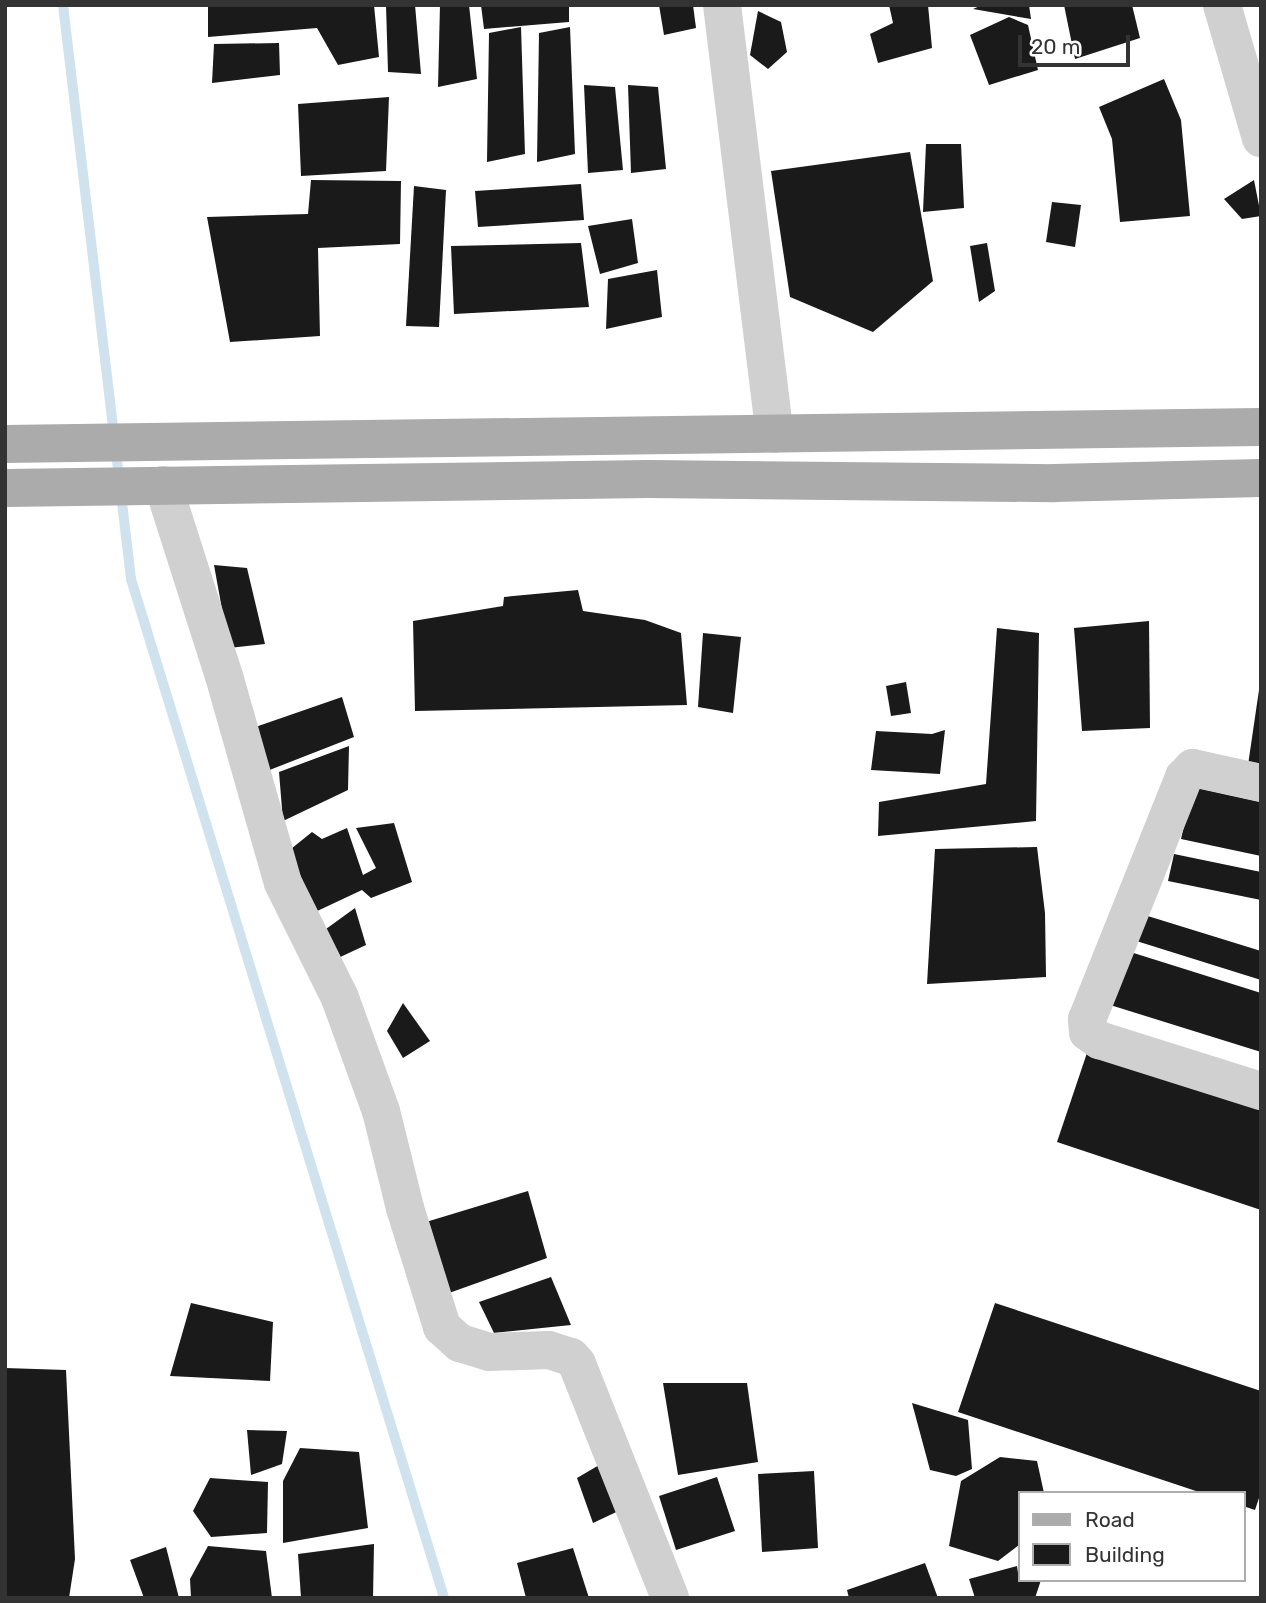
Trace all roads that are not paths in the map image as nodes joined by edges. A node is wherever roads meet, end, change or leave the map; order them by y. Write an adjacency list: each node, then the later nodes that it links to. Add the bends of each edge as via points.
1 (722, 5): 6 (street)
2 (1222, 5): 3 (street)
3 (1255, 99): 4 (street)
4 (1261, 138)
5 (1261, 427): 6 (main road)
6 (775, 435): 7 (main road)
7 (5, 444)
8 (1261, 478): 9 (main road, via 1054,483 635,479)
9 (163, 485): 10 (main road); 13 (street, via 283,883 345,1010 380,1111 442,1327 460,1343 489,1352 549,1350 578,1364)
10 (5, 488)
11 (1261, 783): 12 (street, via 1193,768 1184,777 1087,1019 1088,1032 1099,1040)
12 (1261, 1091)
13 (670, 1598)

